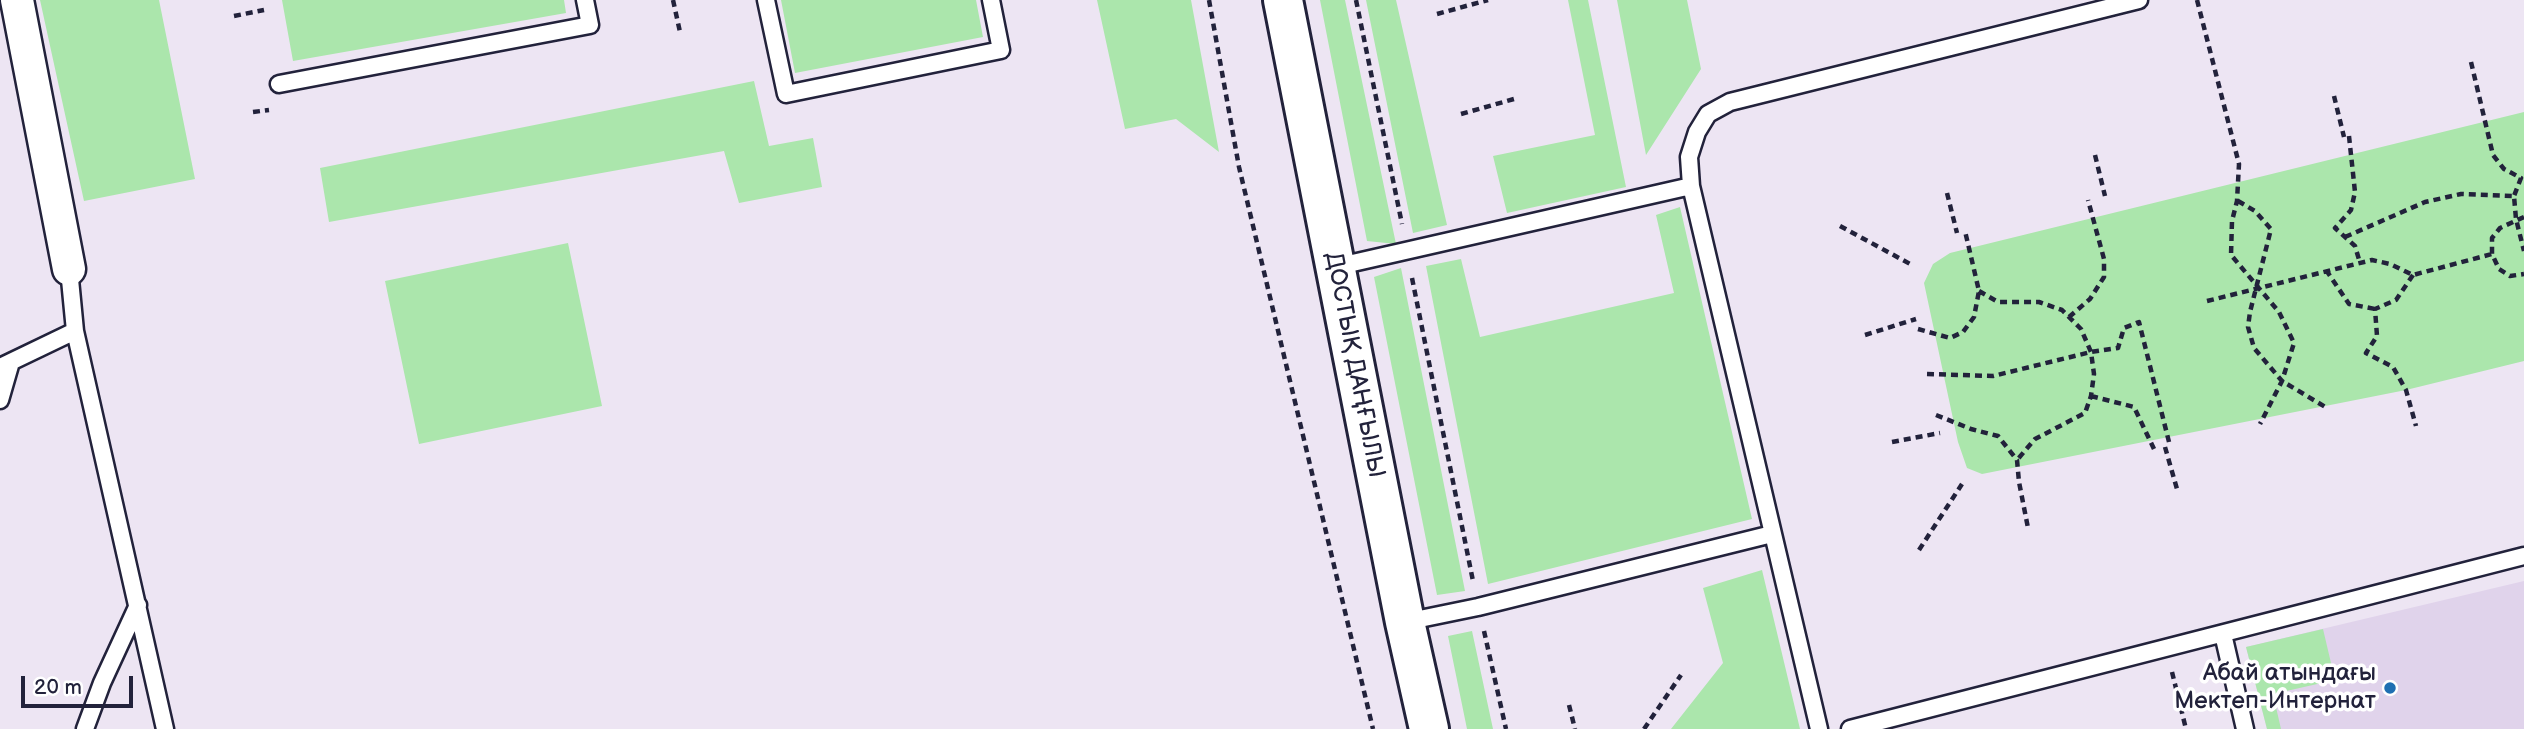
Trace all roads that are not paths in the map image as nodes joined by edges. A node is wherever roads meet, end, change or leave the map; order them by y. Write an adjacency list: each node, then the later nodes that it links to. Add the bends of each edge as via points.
1 (16, 0): 10 (street)
2 (585, 0): 7 (lane, via 590,25)
3 (766, 0): 4 (lane, via 786,94 1001,50)
4 (991, 0)
5 (1283, 0): 9 (main road, ДОСТЫҚ ДАҢҒЫЛЫ)
6 (2136, 0): 8 (lane, via 1730,102 1708,114 1697,132 1689,157)
7 (279, 85)
8 (1691, 186): 9 (lane); 14 (lane)
9 (1335, 267): 17 (main road, ДОСТЫҚ ДАҢҒЫЛЫ)
10 (69, 269): 11 (lane)
11 (75, 331): 12 (lane); 16 (lane)
12 (6, 364): 13 (lane)
13 (0, 400)
14 (1772, 534): 17 (lane); 22 (lane)
15 (2524, 556): 18 (lane)
16 (138, 605): 19 (lane); 20 (lane)
17 (1405, 622): 21 (main road, ДОСТЫҚ ДАҢҒЫЛЫ)
18 (2223, 634): 23 (lane); 24 (lane)
19 (85, 729)
20 (164, 729)
21 (1429, 729)
22 (1819, 729)
23 (1850, 729)
24 (2245, 729)

